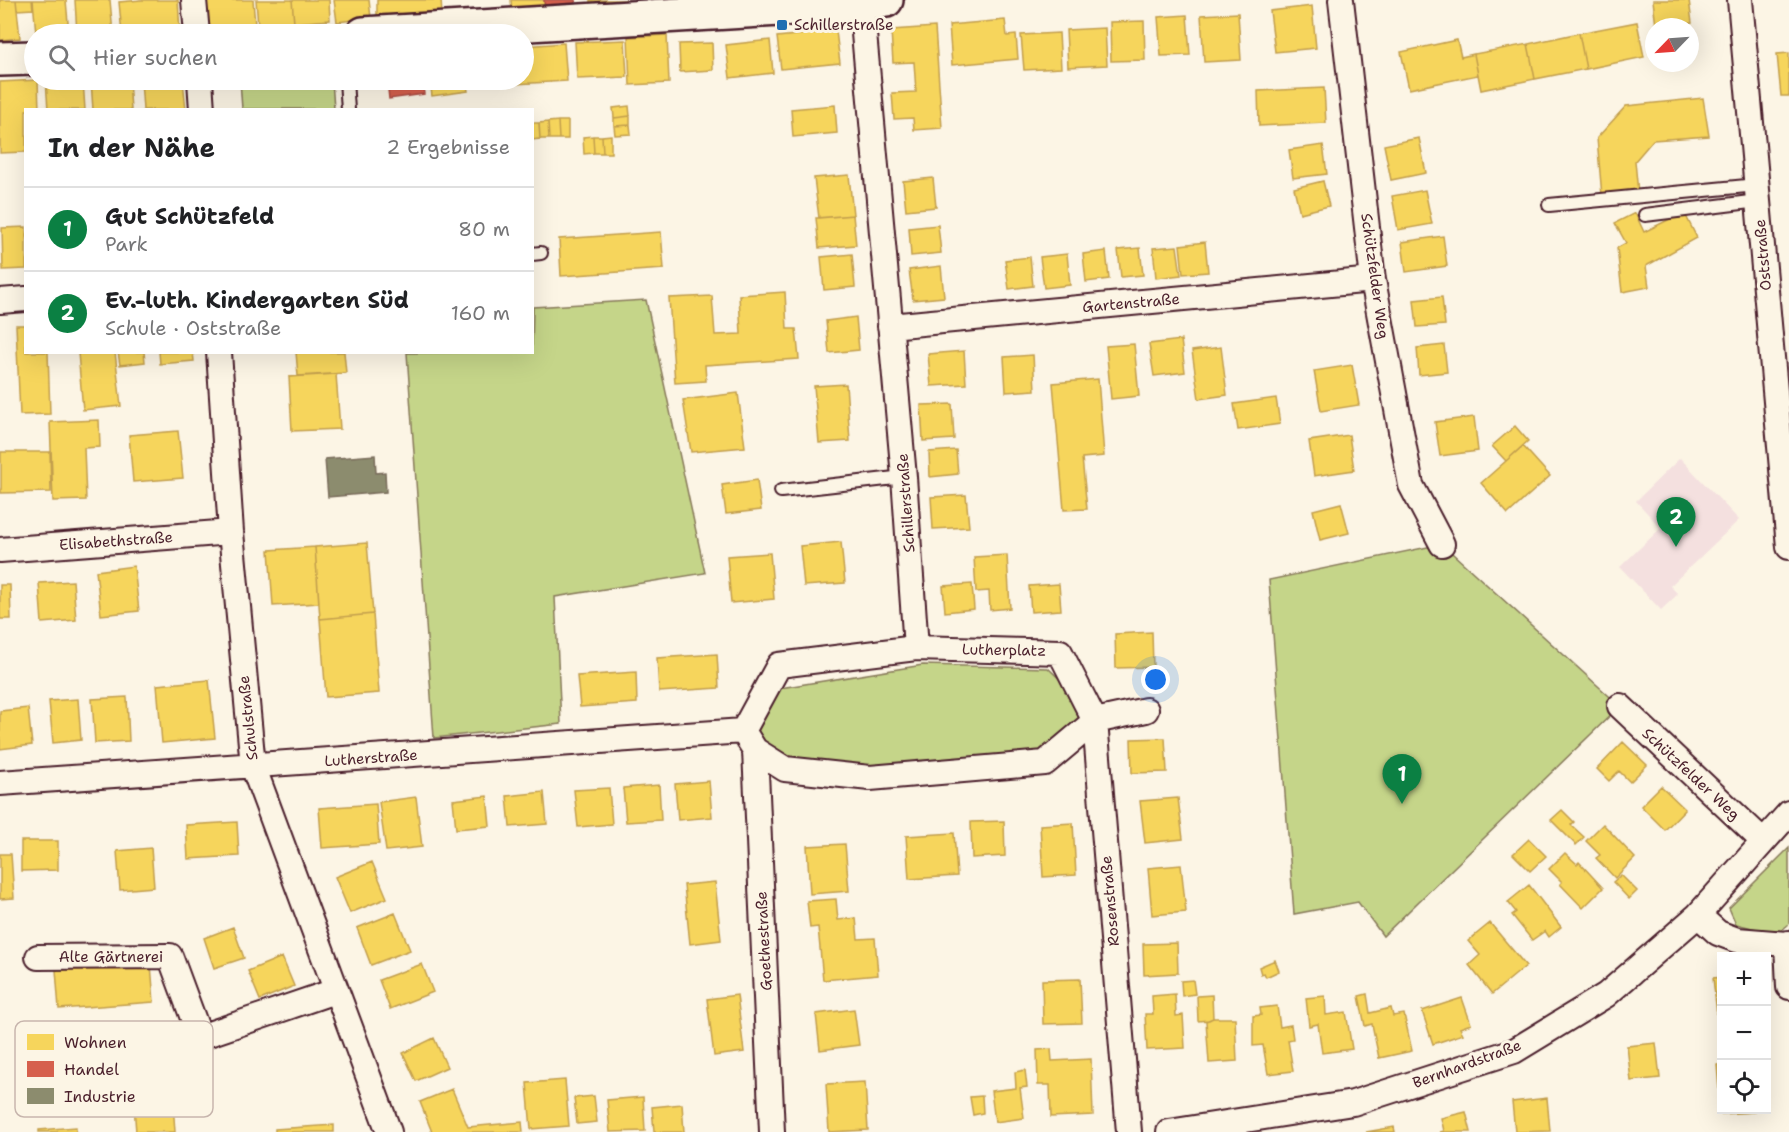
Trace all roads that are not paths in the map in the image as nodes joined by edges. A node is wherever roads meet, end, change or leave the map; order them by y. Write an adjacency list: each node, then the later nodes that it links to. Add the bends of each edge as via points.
1 (194, 0): 5 (street)
2 (1341, 0): 16 (street, Schützfelder Weg)
3 (1740, 0): 13 (street, Oststraße)
4 (870, 1): 6 (street); 19 (street, Schillerstraße)
5 (195, 24)
6 (530, 24)
7 (24, 58): 8 (street)
8 (0, 59)
9 (201, 90): 11 (street)
10 (346, 90): 12 (lane)
11 (202, 108)
12 (348, 108)
13 (1757, 193): 14 (lane); 15 (lane); 25 (street, Oststraße)
14 (1549, 205)
15 (1646, 214)
16 (1373, 280): 19 (street, Gartenstraße); 24 (street, Schützfelder Weg, via 1411,485)
17 (24, 299): 18 (street)
18 (0, 300)
19 (890, 326): 21 (street, Schillerstraße)
20 (219, 354): 23 (street, Schulstraße)
21 (904, 477): 22 (lane); 27 (street, Schillerstraße)
22 (781, 491)
23 (231, 532): 26 (street, Elisabethstraße); 32 (street, Schulstraße)
24 (1442, 544)
25 (1789, 547)
26 (0, 550)
27 (916, 648): 30 (street, Lutherplatz, via 1059,652); 31 (street, Lutherplatz, via 779,665)
28 (1620, 706): 35 (street, Schützfelder Weg)
29 (1146, 710): 30 (street)
30 (1095, 721): 31 (street, via 1045,763 870,778 784,769); 45 (street, Rosenstraße)
31 (749, 740): 32 (street, Lutherstraße); 44 (street, Goethestraße)
32 (253, 765): 33 (street, Lutherstraße); 40 (street, Schulstraße)
33 (0, 783)
34 (1789, 813): 35 (street, Bernhardstraße)
35 (1763, 841): 36 (street, Bernhardstraße)
36 (1698, 915): 37 (street, via 1718,933 1737,940); 46 (street, Bernhardstraße, via 1606,995 1514,1051 1353,1103)
37 (1788, 944): 39 (street)
38 (38, 957): 41 (street, Alte Gärtnerei, via 170,956)
39 (1789, 987)
40 (335, 991): 42 (street, Alte Gärtnerei); 43 (street, Schulstraße)
41 (194, 1021)
42 (213, 1033)
43 (388, 1132)
44 (772, 1132)
45 (1129, 1132)
46 (1169, 1132)

